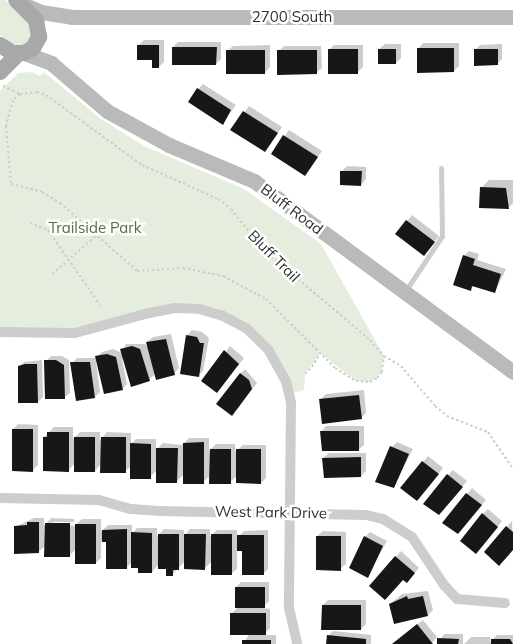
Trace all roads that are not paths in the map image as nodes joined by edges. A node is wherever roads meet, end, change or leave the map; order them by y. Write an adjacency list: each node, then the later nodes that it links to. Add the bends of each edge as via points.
1 (17, 1): 2 (main road, 2700 South, via 41,12); 4 (main road, via 36,20)
2 (71, 17): 3 (main road, 2700 South); 4 (main road, 2700 South)
3 (513, 17)
4 (40, 34): 6 (main road, via 33,48); 7 (main road, Bluff Road)
5 (0, 45): 6 (main road)
6 (21, 54): 7 (main road, Bluff Road, via 42,58); 8 (main road)
7 (59, 69): 10 (main road, Bluff Road, via 107,112 169,145 254,181)
8 (2, 79)
9 (441, 168): 10 (lane, via 442,236)
10 (405, 292): 12 (main road, Bluff Road)
11 (0, 332): 14 (street, via 75,333 174,308 223,316 246,328 268,349 286,381 291,403)
12 (513, 372)
13 (0, 498): 14 (street, West Park Drive, via 99,500 131,509 158,511)
14 (291, 512): 15 (street, West Park Drive, via 366,514 383,519 412,538 457,599); 16 (street, via 289,608)
15 (505, 603)
16 (297, 644)

